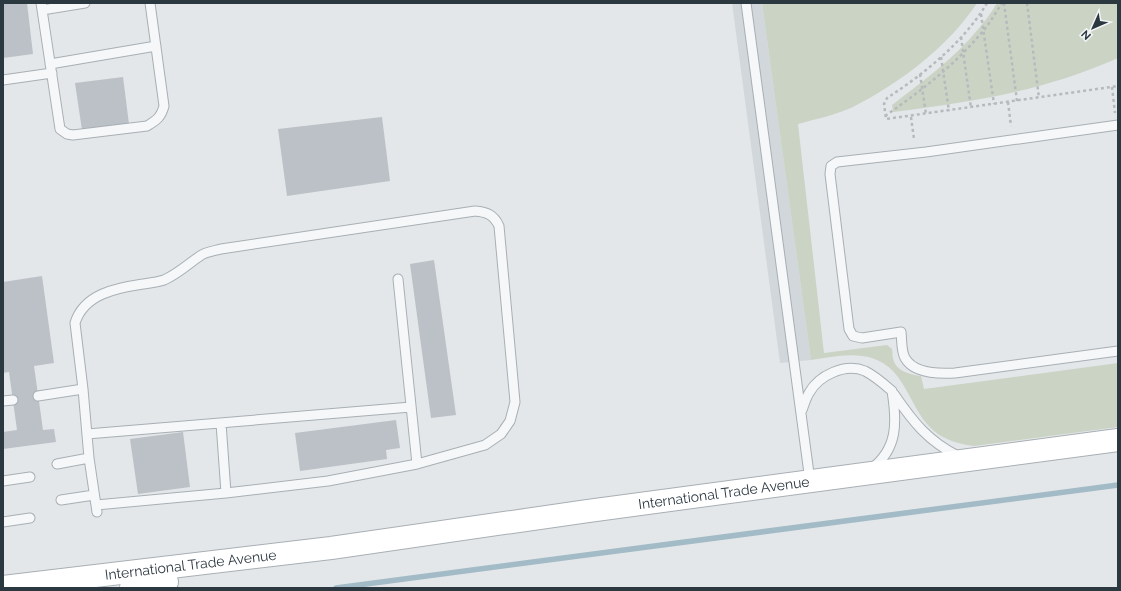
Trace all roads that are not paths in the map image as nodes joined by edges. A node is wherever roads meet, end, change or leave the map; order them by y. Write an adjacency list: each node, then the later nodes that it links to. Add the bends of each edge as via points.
1 (85, 3): 4 (lane)
2 (150, 3): 5 (lane)
3 (746, 3): 17 (lane)
4 (42, 7): 6 (lane)
5 (156, 46): 6 (lane); 6 (lane, via 164,106 158,120 147,126 67,134 60,128)
6 (51, 68): 7 (lane)
7 (3, 80)
8 (1117, 125): 10 (lane, via 837,162 830,169 849,329 853,336 862,338 901,332 905,359 915,367 935,374)
9 (398, 279): 16 (lane)
10 (1118, 351)
11 (82, 390): 13 (lane); 19 (lane); 24 (lane, via 75,323 84,306 102,295 119,288 162,280 182,271 201,255 221,250 475,210 484,212 491,215 499,226 515,402 510,421 501,434 485,445)
12 (892, 391): 17 (lane, via 864,371 846,369 832,372 819,381 809,393); 22 (lane, via 926,436 940,447); 25 (lane, via 895,418 890,448 877,464)
13 (38, 396)
14 (13, 400): 15 (lane)
15 (3, 401)
16 (411, 407): 18 (lane); 24 (lane)
17 (801, 411): 28 (lane)
18 (221, 423): 19 (lane); 29 (lane)
19 (87, 434): 21 (lane)
20 (1118, 440): 22 (street, International Trade Avenue)
21 (89, 458): 23 (lane); 31 (lane)
22 (967, 461): 25 (street, International Trade Avenue)
23 (57, 464)
24 (416, 464): 29 (lane, via 328,481)
25 (864, 474): 28 (street, International Trade Avenue)
26 (30, 477): 27 (lane)
27 (3, 481)
28 (810, 482): 34 (street, International Trade Avenue)
29 (226, 493): 31 (lane)
30 (61, 500): 31 (lane)
31 (96, 504)
32 (30, 518): 33 (lane)
33 (3, 522)
34 (331, 548): 35 (street, International Trade Avenue); 36 (street, International Trade Avenue)
35 (3, 587)
36 (131, 588)

